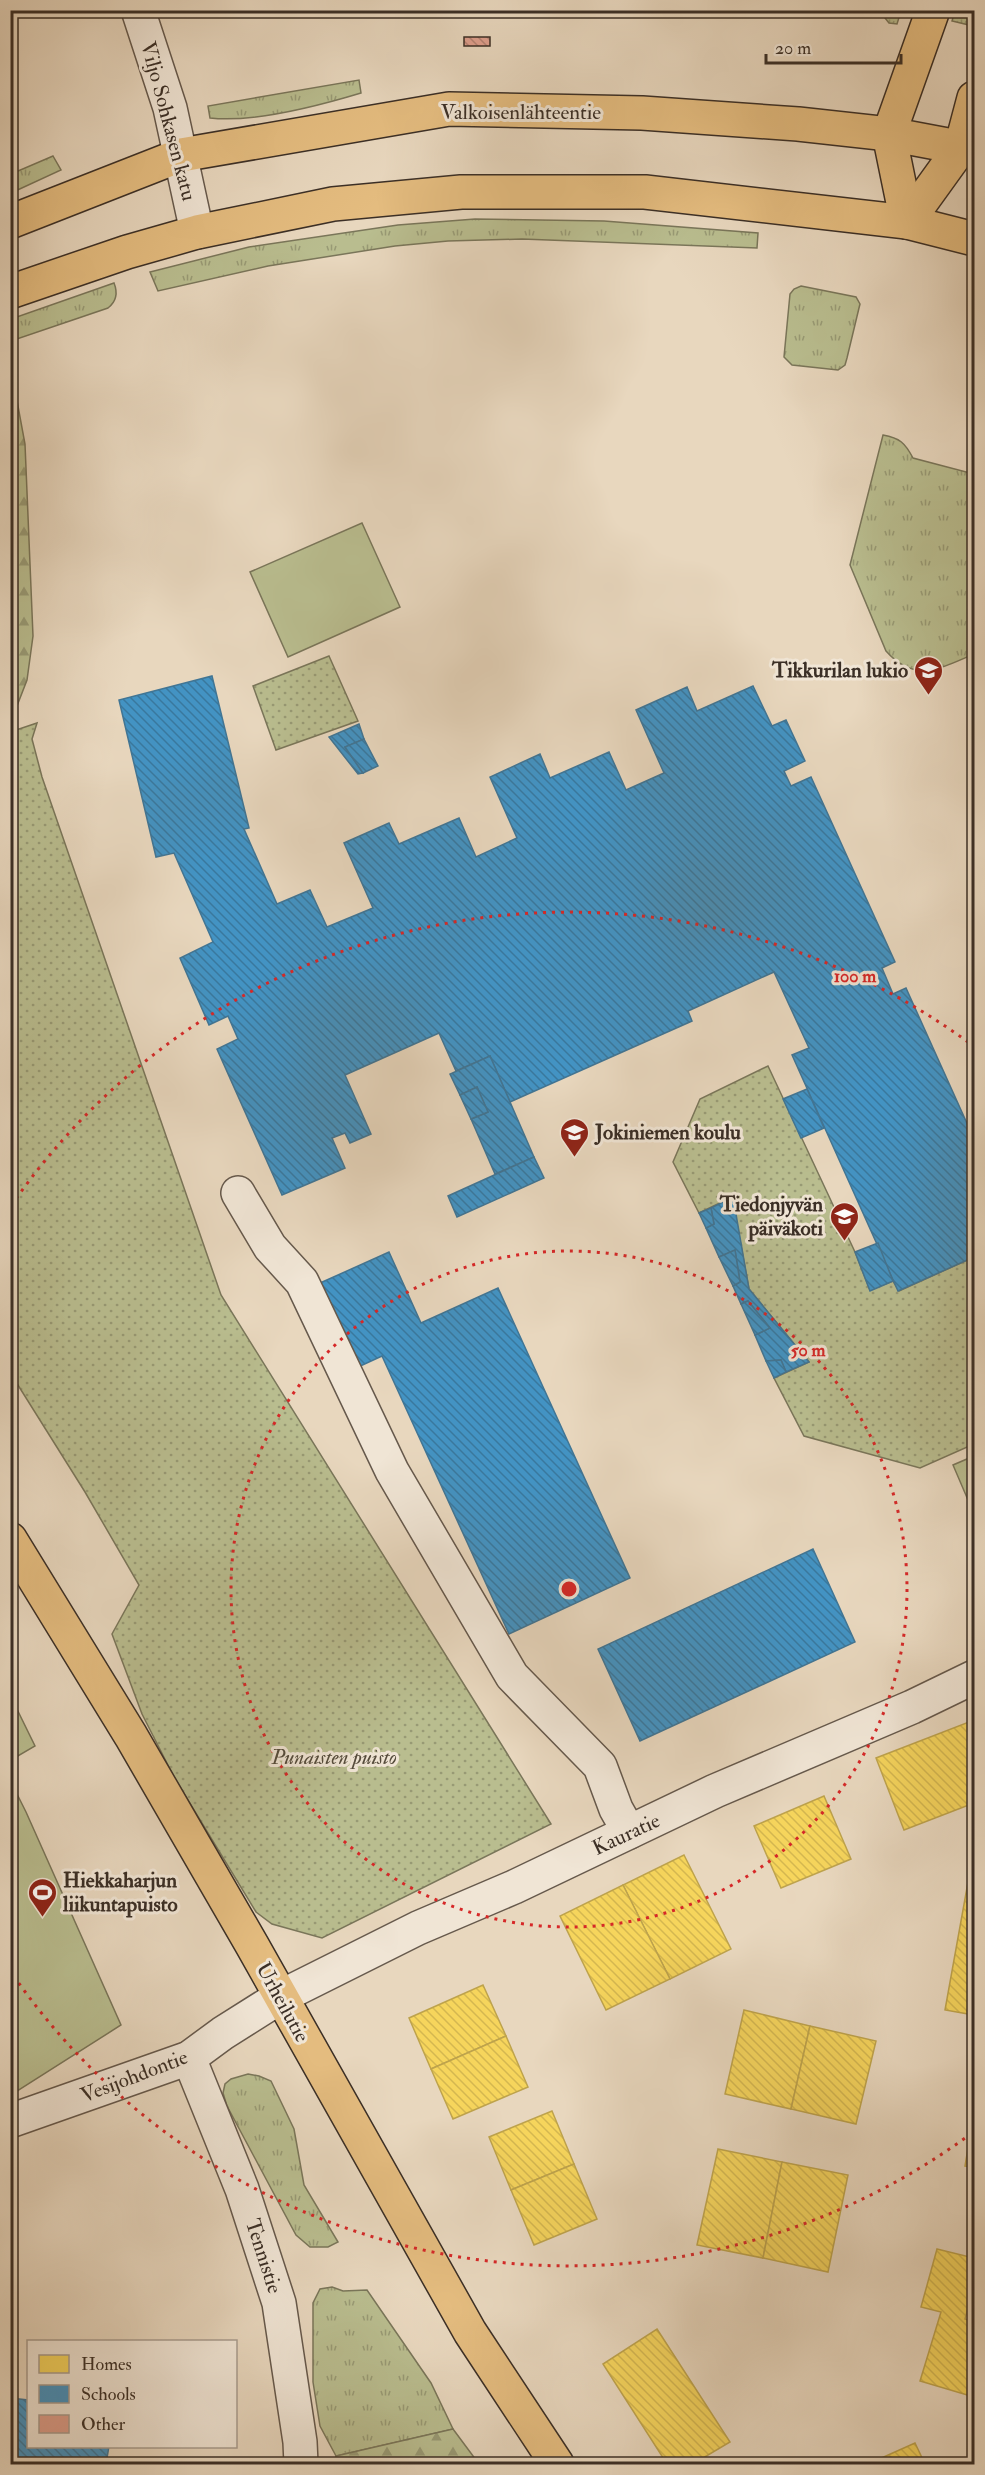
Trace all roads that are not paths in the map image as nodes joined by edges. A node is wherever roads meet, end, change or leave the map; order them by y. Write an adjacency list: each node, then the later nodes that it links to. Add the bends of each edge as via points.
1 (138, 10): 6 (street, Viljo Sohkasen katu)
2 (933, 10): 4 (main road)
3 (975, 98): 5 (main road)
4 (890, 134): 5 (main road, Valkoisenlähteentie); 6 (main road, Valkoisenlähteentie, via 642,112 474,108); 8 (main road)
5 (968, 148): 8 (main road)
6 (181, 155): 7 (main road, Valkoisenlähteentie); 9 (street, Viljo Sohkasen katu)
7 (10, 222)
8 (907, 222): 9 (main road, via 645,192 461,192 333,204); 10 (main road)
9 (197, 232): 11 (main road)
10 (975, 239)
11 (10, 292)
12 (238, 1193): 15 (street, via 270,1247 302,1282 392,1471 512,1676 600,1766)
13 (10, 1539): 16 (main road, Urheilutie, via 131,1736)
14 (975, 1677): 15 (street, Kauratie)
15 (629, 1832): 16 (street, Kauratie, via 418,1928)
16 (280, 1997): 17 (street, Vesijohdontie); 20 (main road, Urheilutie, via 470,2332)
17 (189, 2058): 18 (street, Vesijohdontie); 19 (street, Tennistie, via 242,2189 279,2303)
18 (10, 2121)
19 (301, 2464)
20 (557, 2464)

